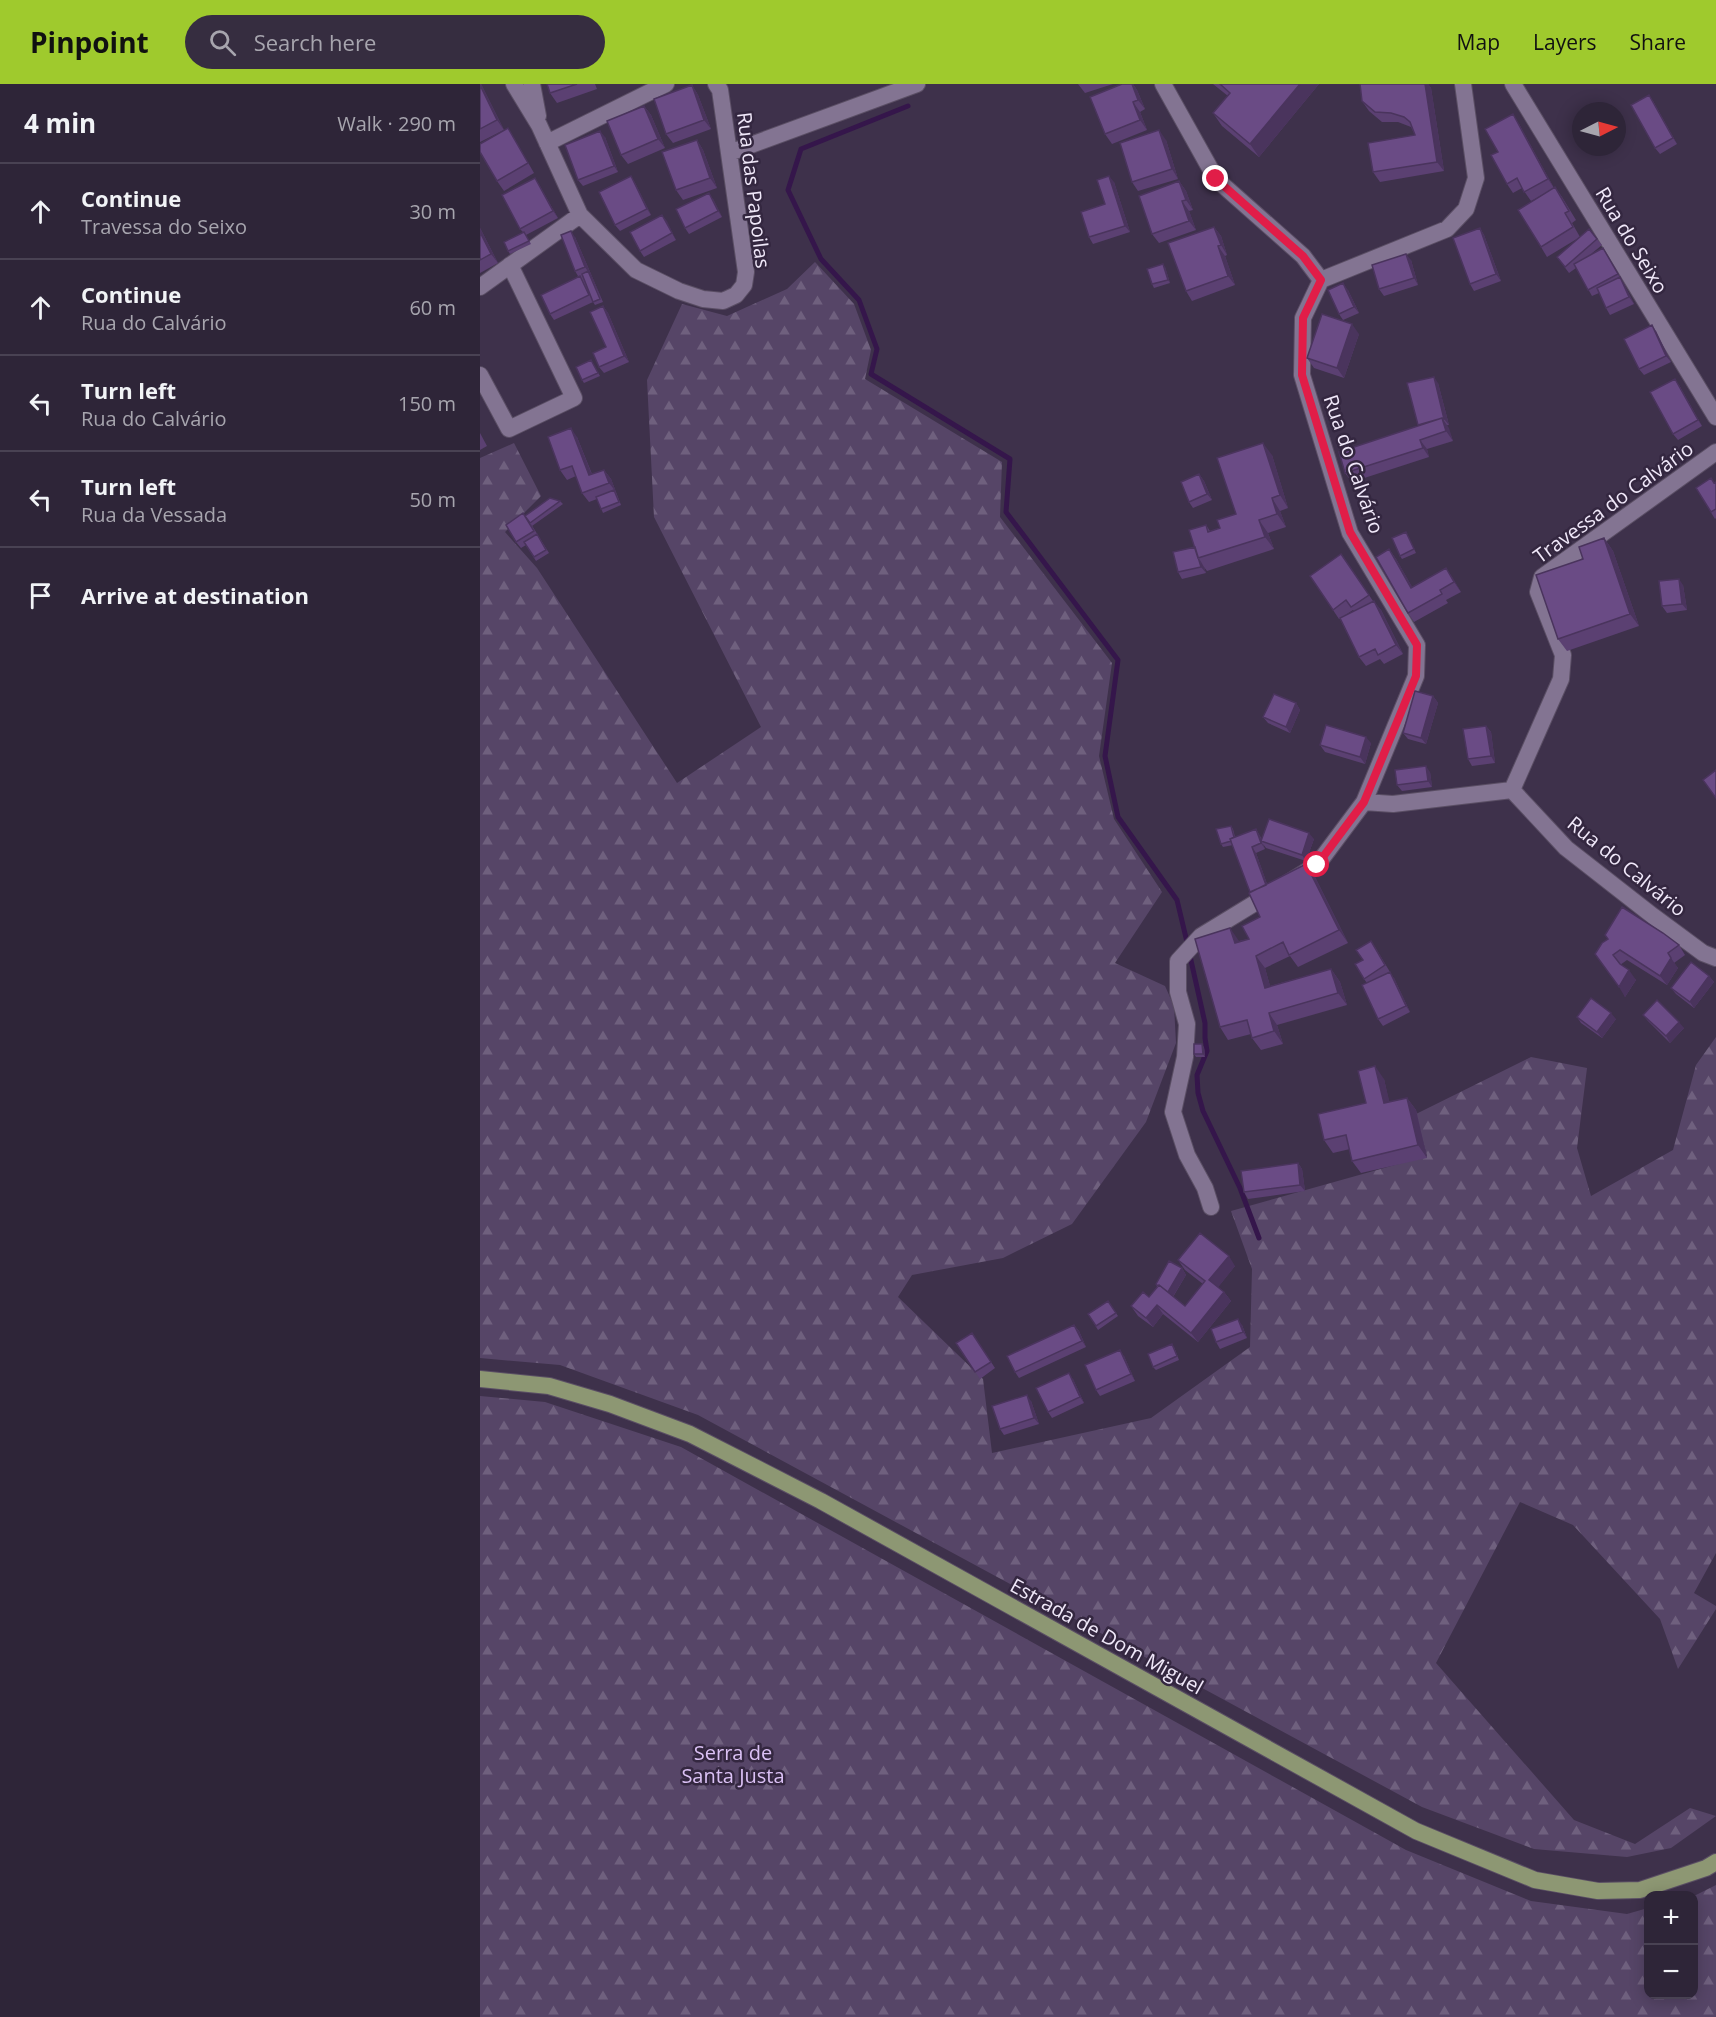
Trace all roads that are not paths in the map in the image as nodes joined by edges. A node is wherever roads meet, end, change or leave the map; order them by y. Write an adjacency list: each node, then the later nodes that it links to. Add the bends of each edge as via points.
1 (514, 84): 9 (street)
2 (532, 84): 9 (street)
3 (666, 84): 10 (street)
4 (716, 84): 11 (street, Rua das Papoilas)
5 (917, 84): 11 (street)
6 (1163, 84): 14 (street, via 1216,179 1303,256)
7 (1462, 84): 14 (street, via 1476,178 1466,209 1447,229)
8 (1513, 84): 17 (street, Rua do Seixo)
9 (539, 125): 10 (street)
10 (547, 143): 12 (street)
11 (729, 153): 12 (street, Rua das Papoilas, via 746,272 744,285 736,295 723,301 679,291 636,270)
12 (580, 215): 13 (street)
13 (510, 265): 15 (street); 16 (street, via 574,398 509,429)
14 (1321, 280): 20 (street, Rua do Calvário, via 1303,318 1302,375 1350,532 1417,645 1416,676)
15 (480, 287)
16 (480, 375)
17 (1716, 417)
18 (1716, 452): 19 (street, Travessa do Calvário, via 1542,577 1538,592 1563,655 1561,679)
19 (1512, 790): 20 (street, via 1393,804); 21 (street, Rua do Calvário, via 1566,848 1703,953)
20 (1364, 802): 22 (street, Rua do Calvário, via 1317,865 1201,936 1178,961 1178,992 1187,1024 1185,1057 1173,1112)
21 (1716, 958)
22 (1211, 1207)
23 (480, 1379): 24 (main road, Estrada de Dom Miguel, via 549,1386 690,1434 821,1501 1416,1831 1535,1880 1598,1891 1640,1890)
24 (1716, 1862)

